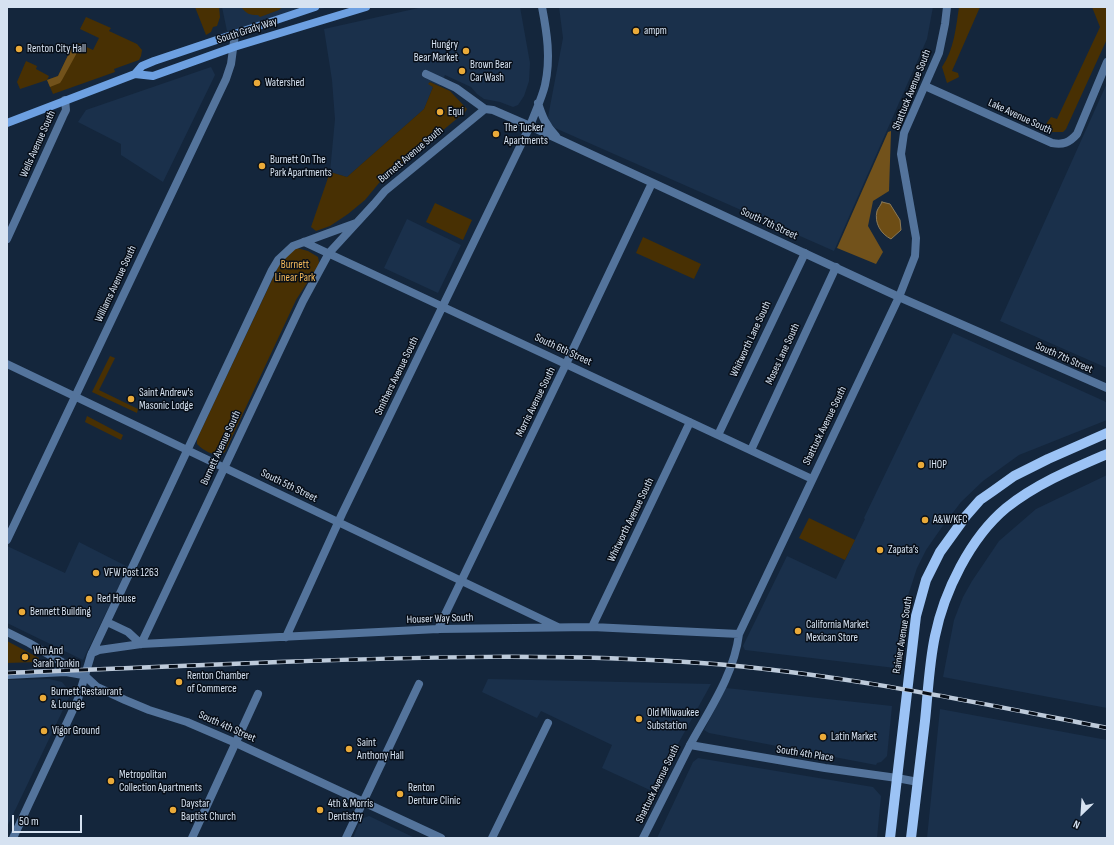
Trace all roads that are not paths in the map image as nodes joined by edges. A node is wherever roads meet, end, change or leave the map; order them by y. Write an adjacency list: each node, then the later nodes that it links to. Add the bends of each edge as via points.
1 (315, 7): 5 (main road, South Grady Way)
2 (366, 7): 6 (main road, South Grady Way)
3 (542, 7): 12 (street, Smithers Avenue South, via 548,38 548,62 545,85)
4 (947, 7): 10 (street, Shattuck Avenue South, via 939,53)
5 (235, 34): 6 (street, Williams Avenue South); 8 (main road, South Grady Way, via 154,61 142,66)
6 (234, 47): 8 (main road, South Grady Way, via 153,76); 29 (street, Williams Avenue South, via 226,79)
7 (1107, 62): 10 (street, Lake Avenue South, via 1076,134 1071,141 1060,145)
8 (135, 74): 11 (main road, South Grady Way)
9 (426, 74): 13 (street, South 7th Street, via 456,88)
10 (925, 86): 24 (street, Shattuck Avenue South, via 904,133 901,154 916,238 915,256)
11 (65, 100): 14 (main road, South Grady Way); 19 (street, Wells Avenue South, via 66,110)
12 (538, 103): 15 (street, Smithers Avenue South); 16 (street, via 543,119)
13 (485, 109): 15 (street, South 7th Street, via 494,110); 18 (street, Burnett Avenue South, via 385,191)
14 (7, 123)
15 (530, 126): 16 (street, South 7th Street); 25 (street, Smithers Avenue South)
16 (559, 139): 17 (street, South 7th Street)
17 (652, 183): 22 (street, South 7th Street); 27 (street, Morris Avenue South)
18 (356, 223): 20 (street, Burnett Avenue South); 21 (street, Burnett Avenue South)
19 (7, 238)
20 (304, 242): 21 (street, South 6th Street); 33 (street, Burnett Avenue South, via 293,246 275,265)
21 (329, 253): 25 (street, South 6th Street); 36 (street, Burnett Avenue South, via 302,301)
22 (805, 253): 23 (street, South 7th Street); 32 (street, Whitworth Lane South)
23 (836, 268): 24 (street, South 7th Street); 34 (street, Moses Lane South)
24 (899, 297): 28 (street, South 7th Street); 37 (street, Shattuck Avenue South)
25 (443, 306): 27 (street, South 6th Street); 38 (street, Smithers Avenue South)
26 (7, 364): 29 (street, South 5th Street)
27 (566, 364): 30 (street, South 6th Street); 40 (street, Morris Avenue South)
28 (1107, 388)
29 (75, 396): 33 (street, South 5th Street); 39 (street, Williams Avenue South)
30 (690, 422): 32 (street, South 6th Street); 43 (street, Whitworth Avenue South)
31 (1107, 433): 57 (main road, Rainier Avenue South, via 1048,459 993,490 966,516 940,552 926,580 916,616)
32 (718, 435): 34 (street, South 6th Street)
33 (188, 450): 36 (street, South 5th Street); 41 (street, Burnett Avenue South)
34 (751, 450): 37 (street, South 6th Street)
35 (1107, 454): 58 (main road, via 1039,486 1006,508 971,549 946,597 936,631)
36 (224, 468): 38 (street, South 5th Street); 48 (street, Burnett Avenue South)
37 (812, 479): 46 (street, Shattuck Avenue South)
38 (338, 522): 40 (street, South 5th Street); 47 (street, Smithers Avenue South)
39 (7, 540)
40 (462, 582): 42 (street, South 5th Street); 44 (street, Morris Avenue South)
41 (107, 622): 48 (street, via 128,632); 49 (street, Burnett Avenue South)
42 (561, 628): 43 (street, Houser Way South); 44 (street, Houser Way South)
43 (592, 628): 46 (street, Houser Way South)
44 (438, 629): 47 (street, Houser Way South)
45 (7, 632): 51 (street, South 4th Street)
46 (739, 634): 56 (street, Shattuck Avenue South, via 738,646 728,675)
47 (286, 637): 48 (street, Houser Way South)
48 (141, 644): 49 (street)
49 (92, 653): 51 (street, Burnett Avenue South)
50 (7, 675): 51 (street, via 66,672)
51 (84, 675): 55 (street, South 4th Street, via 97,686 126,700); 60 (street, Burnett Avenue South, via 78,699)
52 (419, 684): 59 (street)
53 (258, 694): 55 (street)
54 (548, 723): 64 (street)
55 (236, 743): 59 (street, South 4th Street); 61 (street)
56 (690, 745): 57 (street, South 4th Place); 65 (street, Shattuck Avenue South)
57 (897, 778): 58 (street, South 4th Place); 66 (main road, Rainier Avenue South)
58 (918, 782): 67 (main road)
59 (363, 803): 62 (street); 63 (street, South 4th Street)
60 (14, 838)
61 (192, 838)
62 (346, 838)
63 (441, 838)
64 (492, 838)
65 (643, 838)
66 (890, 838)
67 (911, 838)

